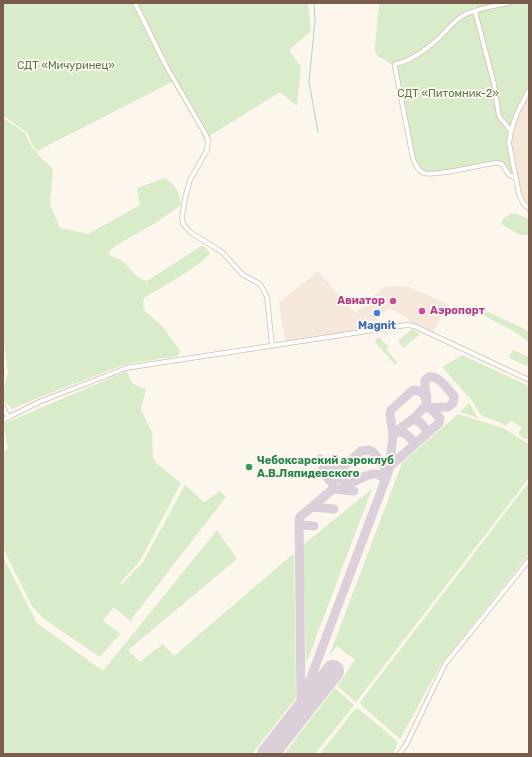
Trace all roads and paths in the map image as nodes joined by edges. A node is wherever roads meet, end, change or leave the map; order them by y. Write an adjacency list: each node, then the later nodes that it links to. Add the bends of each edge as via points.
1 (135, 3): 8 (street, via 166,66 208,140 207,150 190,180 185,198 183,224 190,232 222,252 243,275 260,284 267,298)
2 (509, 3): 3 (street)
3 (475, 11): 5 (street, via 494,84 499,116); 6 (street, via 464,15 411,60 395,64 413,159 425,174 438,174 496,162 502,164 509,174)
4 (529, 90): 5 (street)
5 (511, 131): 6 (street, via 509,143)
6 (516, 178): 7 (street, via 520,199)
7 (529, 209)
8 (272, 346): 9 (street, via 409,325); 11 (street, via 126,368)
9 (529, 380)
10 (3, 407): 11 (street)
11 (8, 417): 12 (street)
12 (3, 420)
13 (529, 560): 14 (street, via 445,664 406,745)
14 (399, 754)

